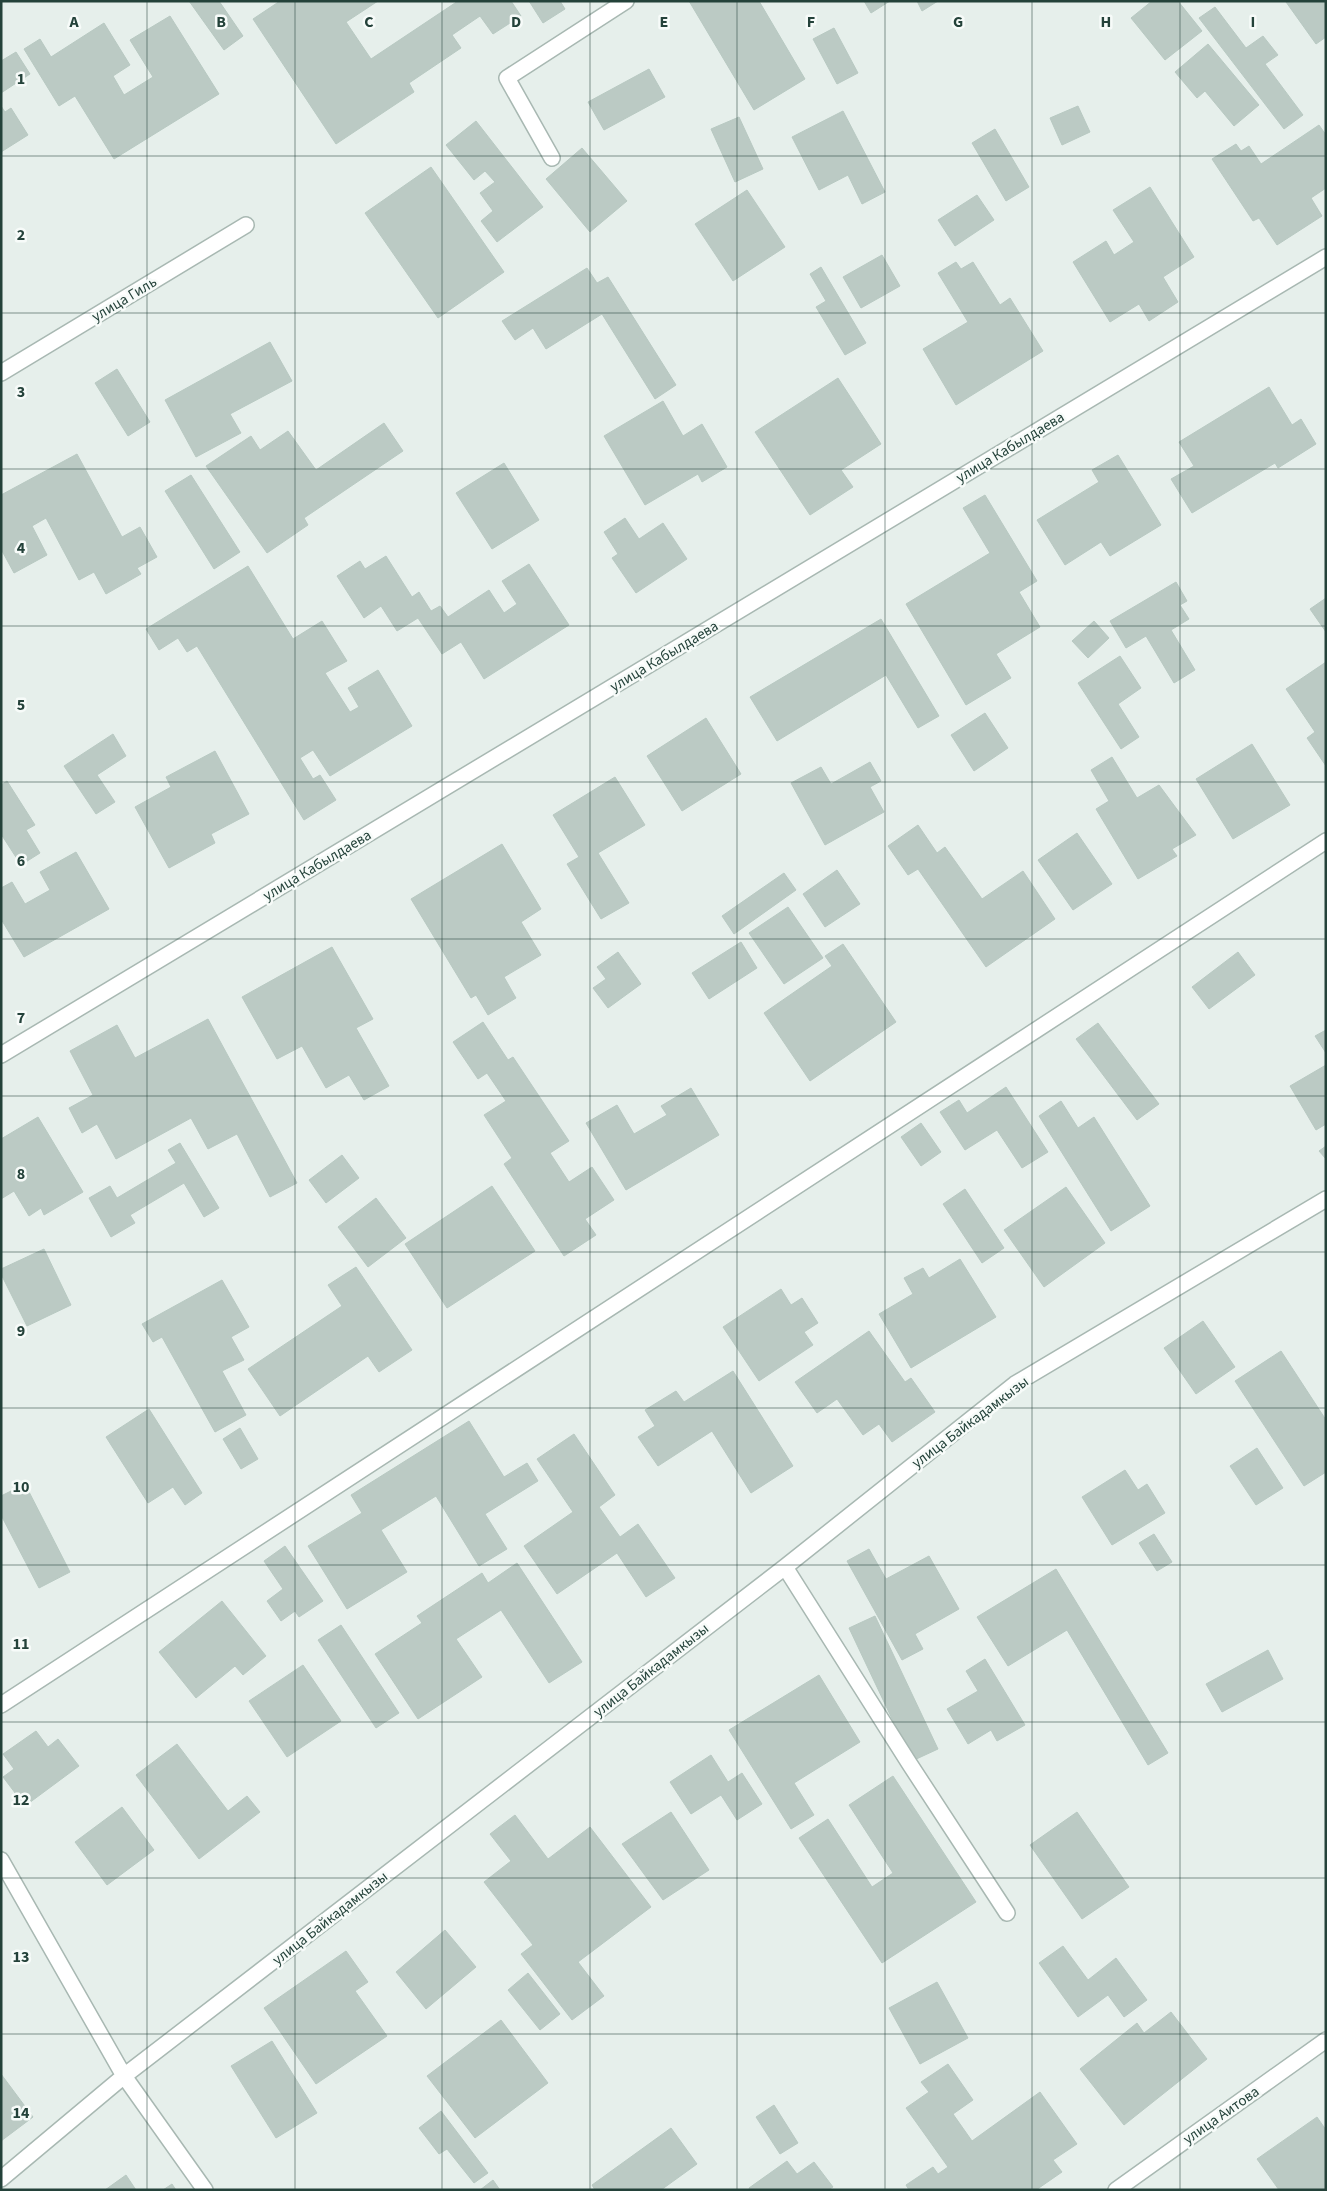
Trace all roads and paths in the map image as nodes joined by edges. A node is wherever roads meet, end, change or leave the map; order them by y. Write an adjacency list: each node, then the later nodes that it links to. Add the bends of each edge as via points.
1 (626, 1): 2 (street, via 507,78)
2 (552, 158)
3 (246, 225): 5 (street, улица Гиль)
4 (1326, 257): 7 (street, улица Кабылдаева)
5 (1, 373)
6 (1326, 841): 10 (street)
7 (1, 1056)
8 (1326, 1199): 9 (street, улица Байкадамкызы, via 1015,1384)
9 (785, 1567): 12 (street); 14 (street, улица Байкадамкызы)
10 (1, 1705)
11 (1, 1860): 14 (street)
12 (1007, 1913)
13 (1326, 2040): 17 (street, улица Аитова)
14 (124, 2076): 15 (street, улица Байкадамкызы); 16 (street)
15 (1, 2179)
16 (205, 2190)
17 (1116, 2190)

